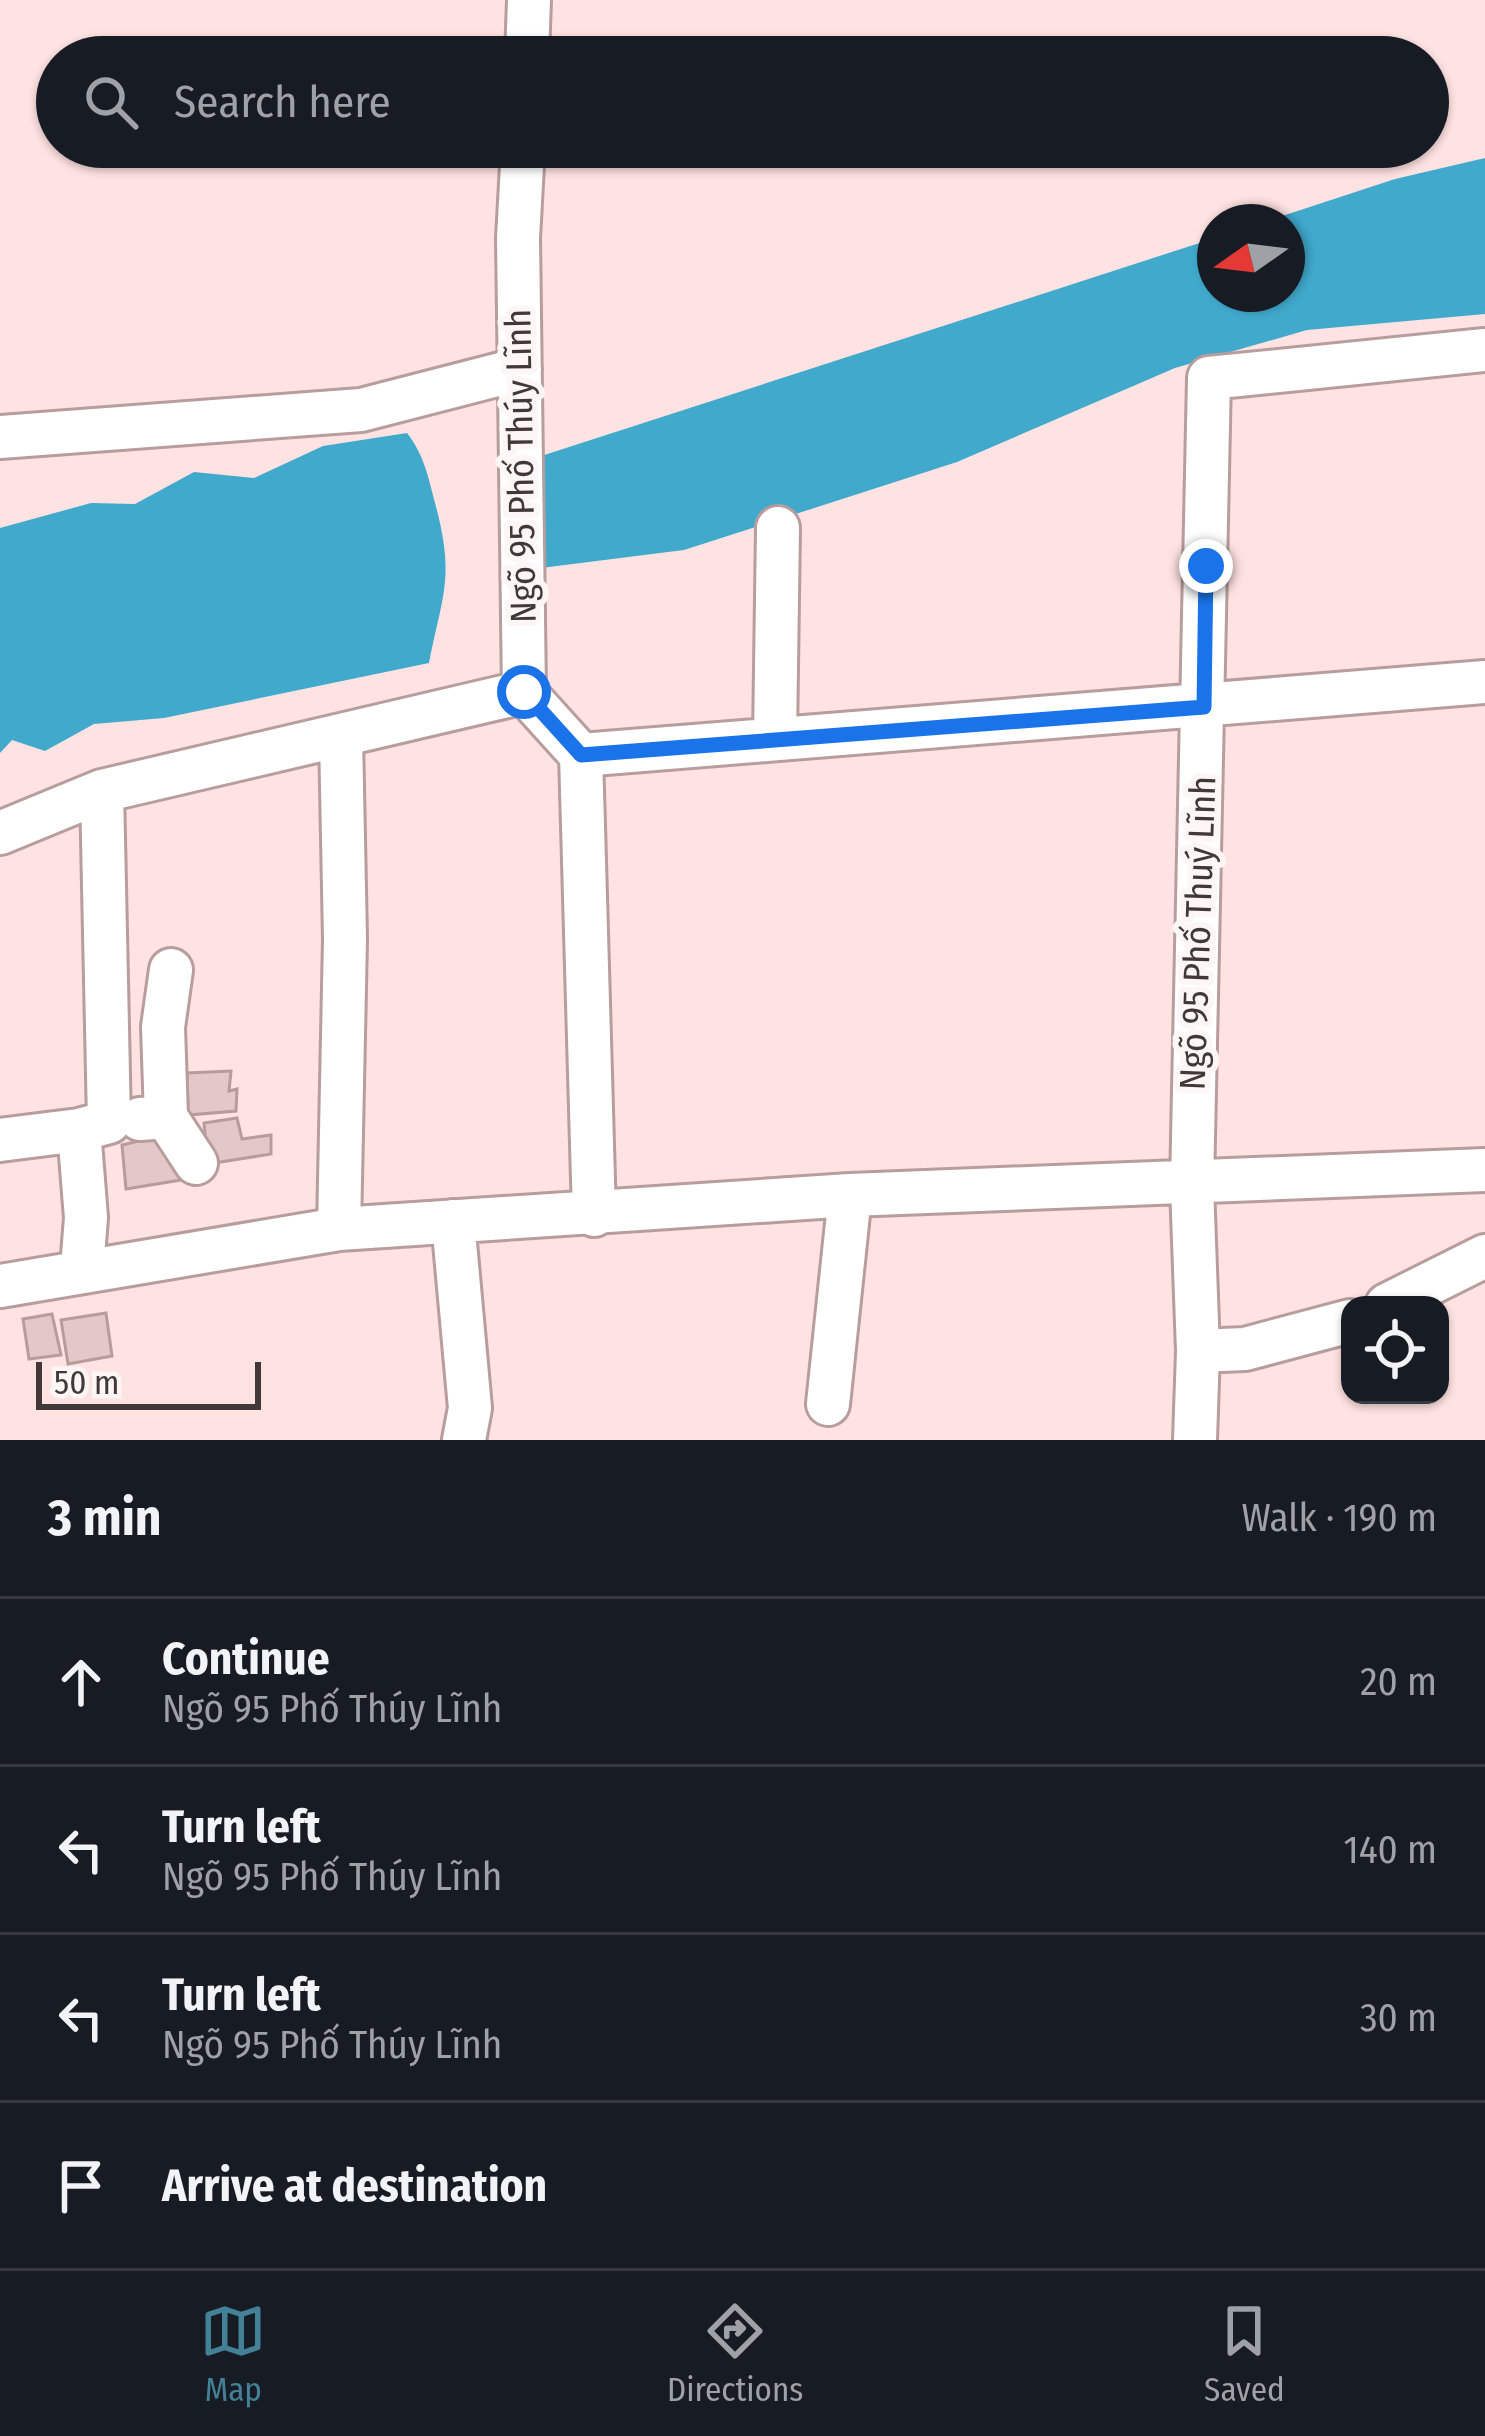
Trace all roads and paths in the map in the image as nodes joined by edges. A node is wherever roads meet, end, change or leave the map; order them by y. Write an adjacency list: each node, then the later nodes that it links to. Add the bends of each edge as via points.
1 (529, 0): 2 (street)
2 (528, 36)
3 (523, 168): 5 (street, Ngõ 95 Phố Thúy Lĩnh)
4 (1485, 350): 10 (street, via 1209,378)
5 (520, 369): 6 (street, via 362,410); 9 (street, Ngõ 95 Phố Thúy Lĩnh)
6 (0, 437)
7 (778, 529): 12 (street)
8 (1485, 682): 10 (street)
9 (524, 692): 11 (street); 13 (street)
10 (1204, 707): 12 (street); 22 (street, Ngõ 95 Phố Thuý Lĩnh)
11 (341, 736): 14 (street); 26 (street)
12 (775, 738): 13 (street)
13 (581, 755): 24 (street)
14 (102, 791): 15 (street); 18 (street)
15 (0, 833)
16 (171, 970): 17 (street, via 163,1027)
17 (166, 1117): 18 (street); 20 (street)
18 (94, 1126): 19 (street); 28 (street)
19 (0, 1140)
20 (196, 1163)
21 (1485, 1170): 22 (street)
22 (1192, 1186): 23 (street); 32 (street, Ngõ 95 Phố Thuý Lĩnh)
23 (850, 1195): 24 (street); 33 (street)
24 (594, 1215): 25 (street)
25 (453, 1221): 26 (street); 34 (street, via 470,1408)
26 (339, 1229): 28 (street)
27 (1485, 1256): 30 (street)
28 (82, 1268): 29 (street)
29 (0, 1286)
30 (1406, 1296)
31 (1341, 1323): 32 (street, via 1245,1349)
32 (1198, 1351): 35 (street, Ngõ 95 Phố Thuý Lĩnh)
33 (828, 1404)
34 (464, 1440)
35 (1195, 1440)

